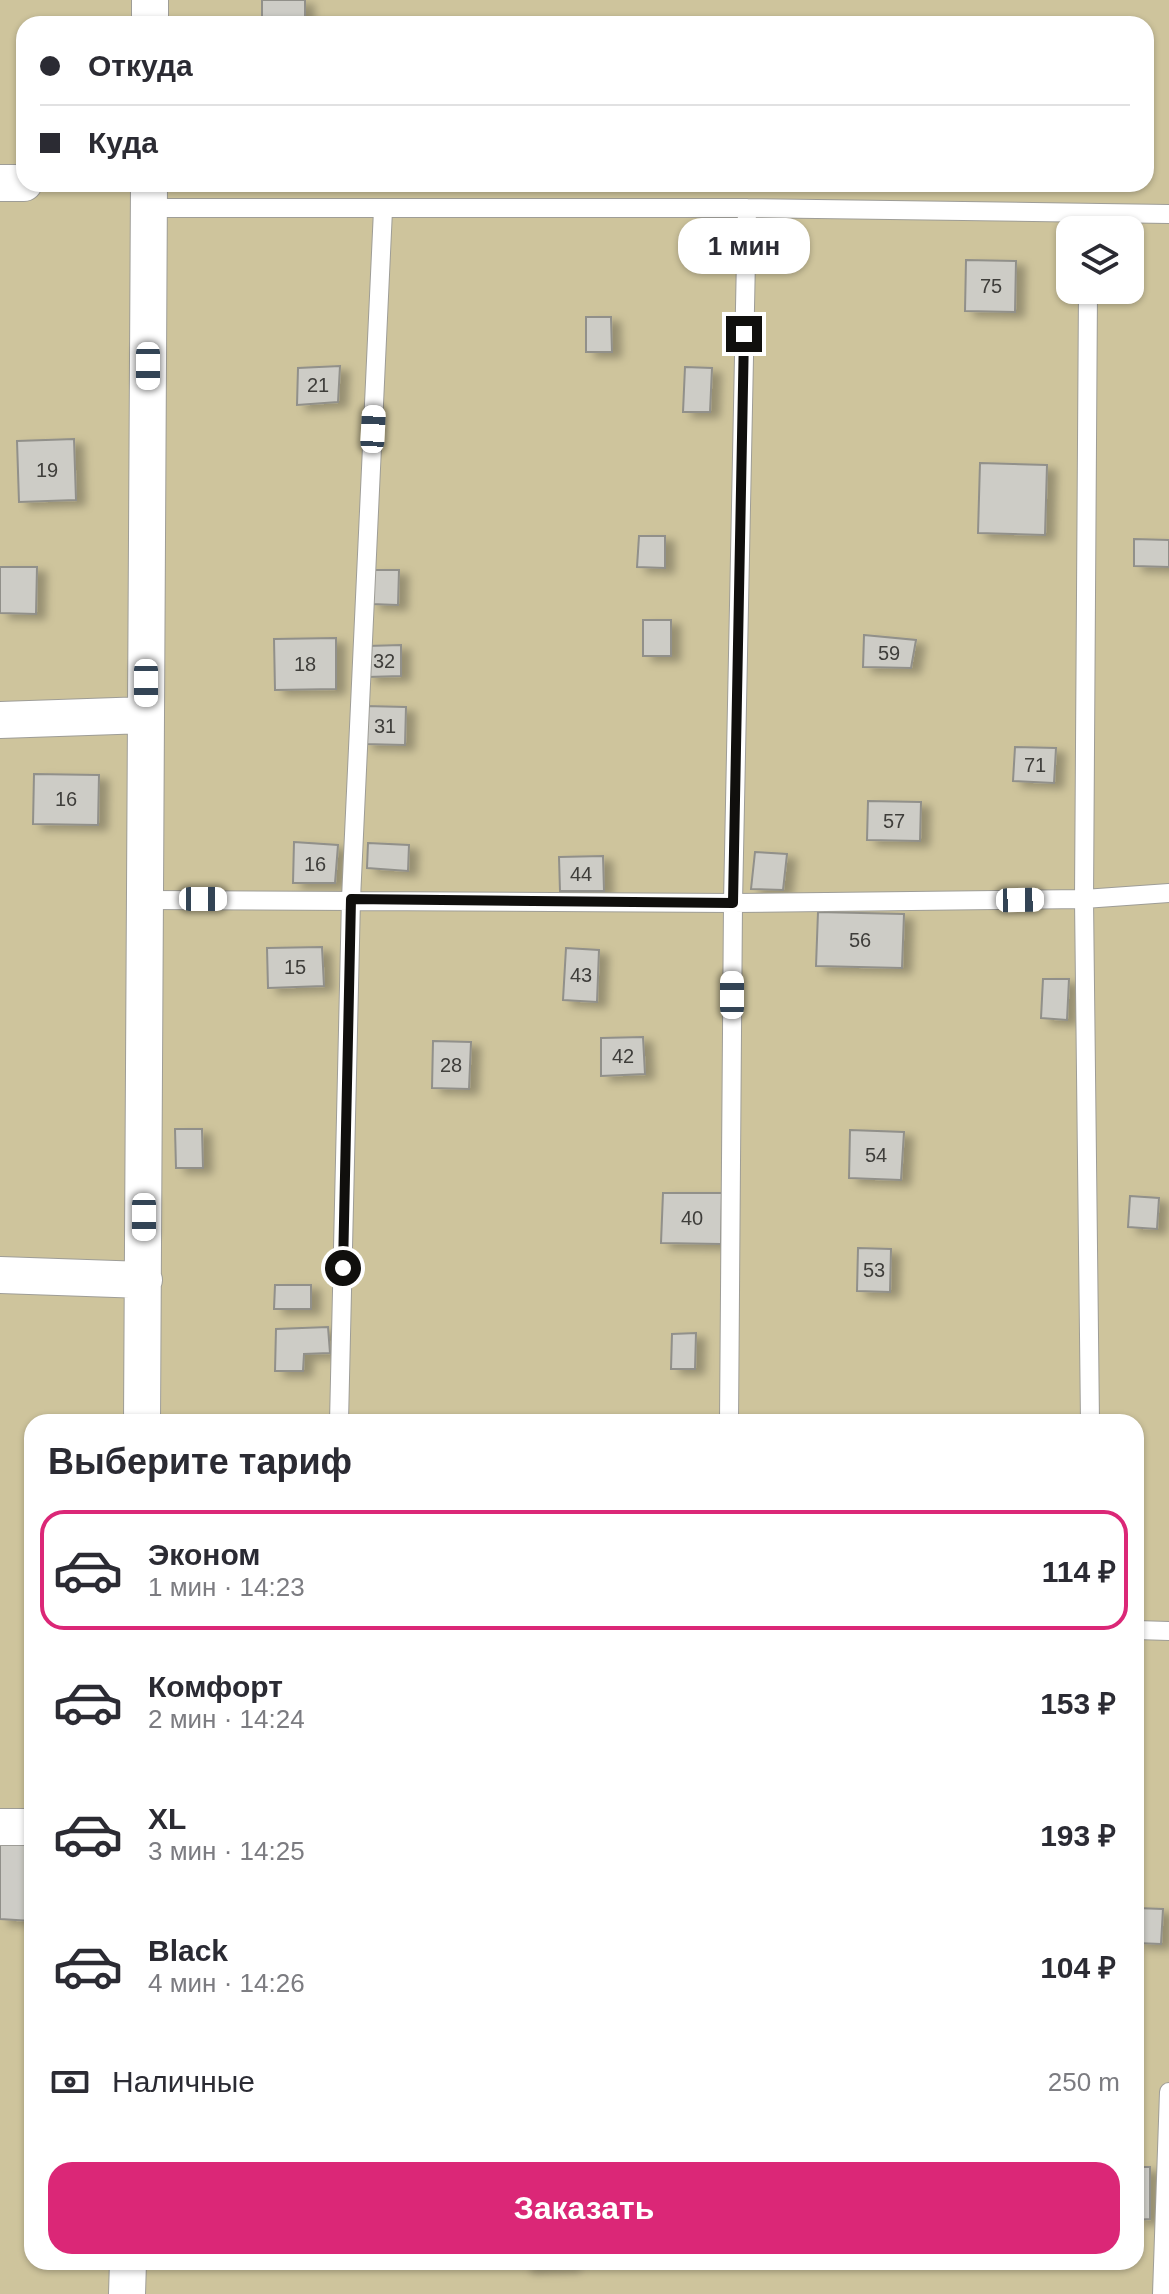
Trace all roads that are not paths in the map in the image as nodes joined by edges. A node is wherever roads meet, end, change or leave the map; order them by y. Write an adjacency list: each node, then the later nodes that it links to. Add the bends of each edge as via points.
1 (149, 196): 3 (lane); 8 (street)
2 (747, 208): 3 (lane); 6 (lane); 14 (lane)
3 (383, 210): 11 (lane)
4 (1169, 214): 5 (lane)
5 (1144, 216)
6 (1056, 221)
7 (1088, 304): 12 (lane)
8 (146, 715): 9 (street); 13 (street)
9 (0, 720)
10 (1169, 893): 12 (lane)
11 (351, 899): 13 (lane); 14 (lane); 18 (lane)
12 (1084, 899): 14 (lane); 20 (lane)
13 (145, 900): 16 (street)
14 (733, 903): 19 (lane)
15 (0, 1275): 16 (street)
16 (144, 1280): 17 (street)
17 (142, 1414)
18 (339, 1414)
19 (729, 1414)
20 (1090, 1414)
21 (1144, 1630): 22 (lane)
22 (1169, 1631)
23 (0, 1827): 24 (street)
24 (24, 1827)
25 (1169, 2092): 28 (lane)
26 (128, 2270): 27 (street)
27 (127, 2294)
28 (1162, 2294)

